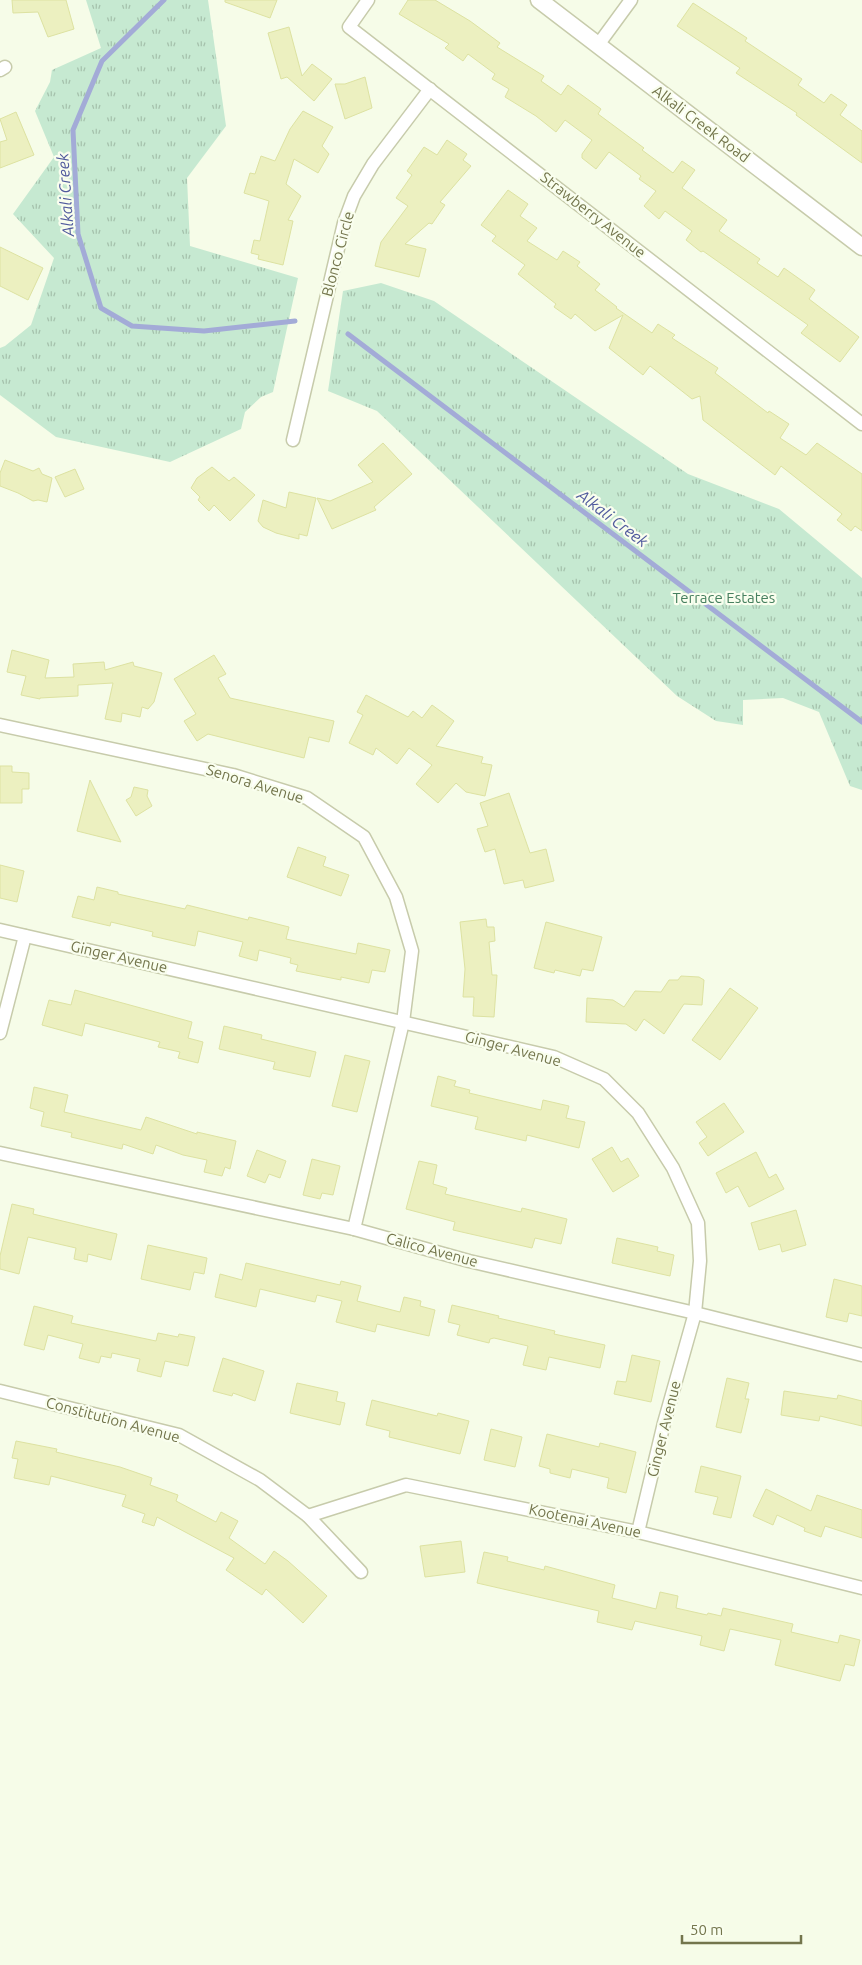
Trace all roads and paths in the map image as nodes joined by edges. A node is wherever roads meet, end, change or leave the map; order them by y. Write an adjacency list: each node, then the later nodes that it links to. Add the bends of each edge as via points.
1 (368, 0): 5 (street, Strawberry Avenue, via 349,27)
2 (539, 0): 4 (street, Alkali Creek Road)
3 (631, 0): 4 (street)
4 (598, 45): 6 (street, Alkali Creek Road)
5 (430, 89): 7 (street, Strawberry Avenue); 8 (street, Blonco Circle, via 373,164 354,196 344,223)
6 (862, 247)
7 (862, 424)
8 (293, 440)
9 (0, 725): 12 (street, Senora Avenue, via 233,775 307,798 364,837 396,897 412,951)
10 (0, 930): 11 (street, Ginger Avenue)
11 (25, 936): 12 (street, Ginger Avenue); 13 (street)
12 (403, 1022): 15 (street, Senora Avenue); 16 (street, Ginger Avenue, via 554,1056 604,1080 638,1113 673,1168 698,1223 700,1261)
13 (0, 1033)
14 (0, 1154): 15 (street, Calico Avenue)
15 (354, 1229): 16 (street, Calico Avenue, via 469,1261)
16 (695, 1313): 17 (street, Calico Avenue); 20 (street, Ginger Avenue)
17 (862, 1355)
18 (0, 1391): 19 (street, Constitution Avenue, via 179,1435 260,1480)
19 (308, 1516): 20 (street, Kootenai Avenue, via 406,1485); 21 (street, Constitution Avenue)
20 (638, 1532): 22 (street, Kootenai Avenue)
21 (361, 1572)
22 (862, 1588)

